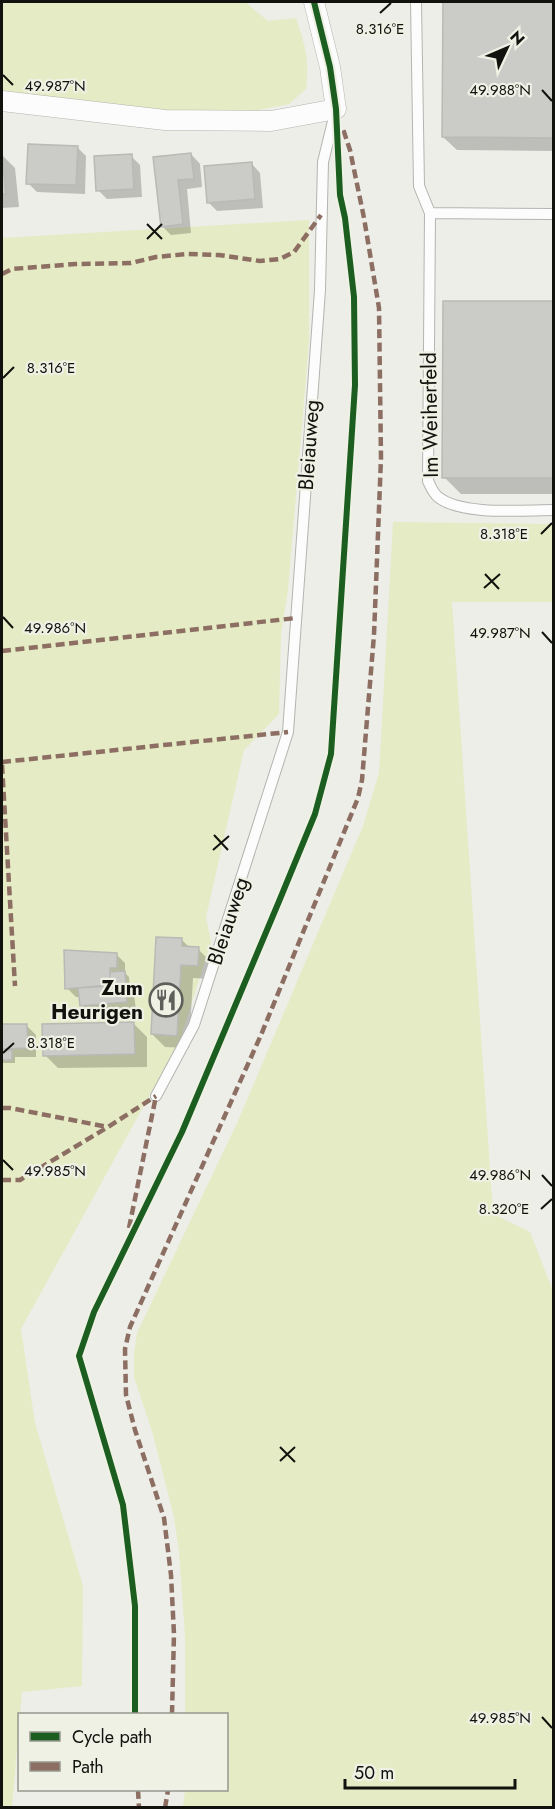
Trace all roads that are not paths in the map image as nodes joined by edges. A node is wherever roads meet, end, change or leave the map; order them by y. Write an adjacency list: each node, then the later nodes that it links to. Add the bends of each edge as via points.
1 (314, 2): 4 (street)
2 (416, 2): 5 (lane, Im Weiherfeld, via 419,186)
3 (2, 101): 4 (street, via 165,120 271,121)
4 (336, 109): 8 (lane, Bleiauweg, via 323,162 320,290 288,732 194,1026)
5 (430, 213): 6 (lane); 7 (lane, Im Weiherfeld, via 428,481 435,495 447,503 474,510)
6 (554, 214)
7 (554, 510)
8 (156, 1096)

